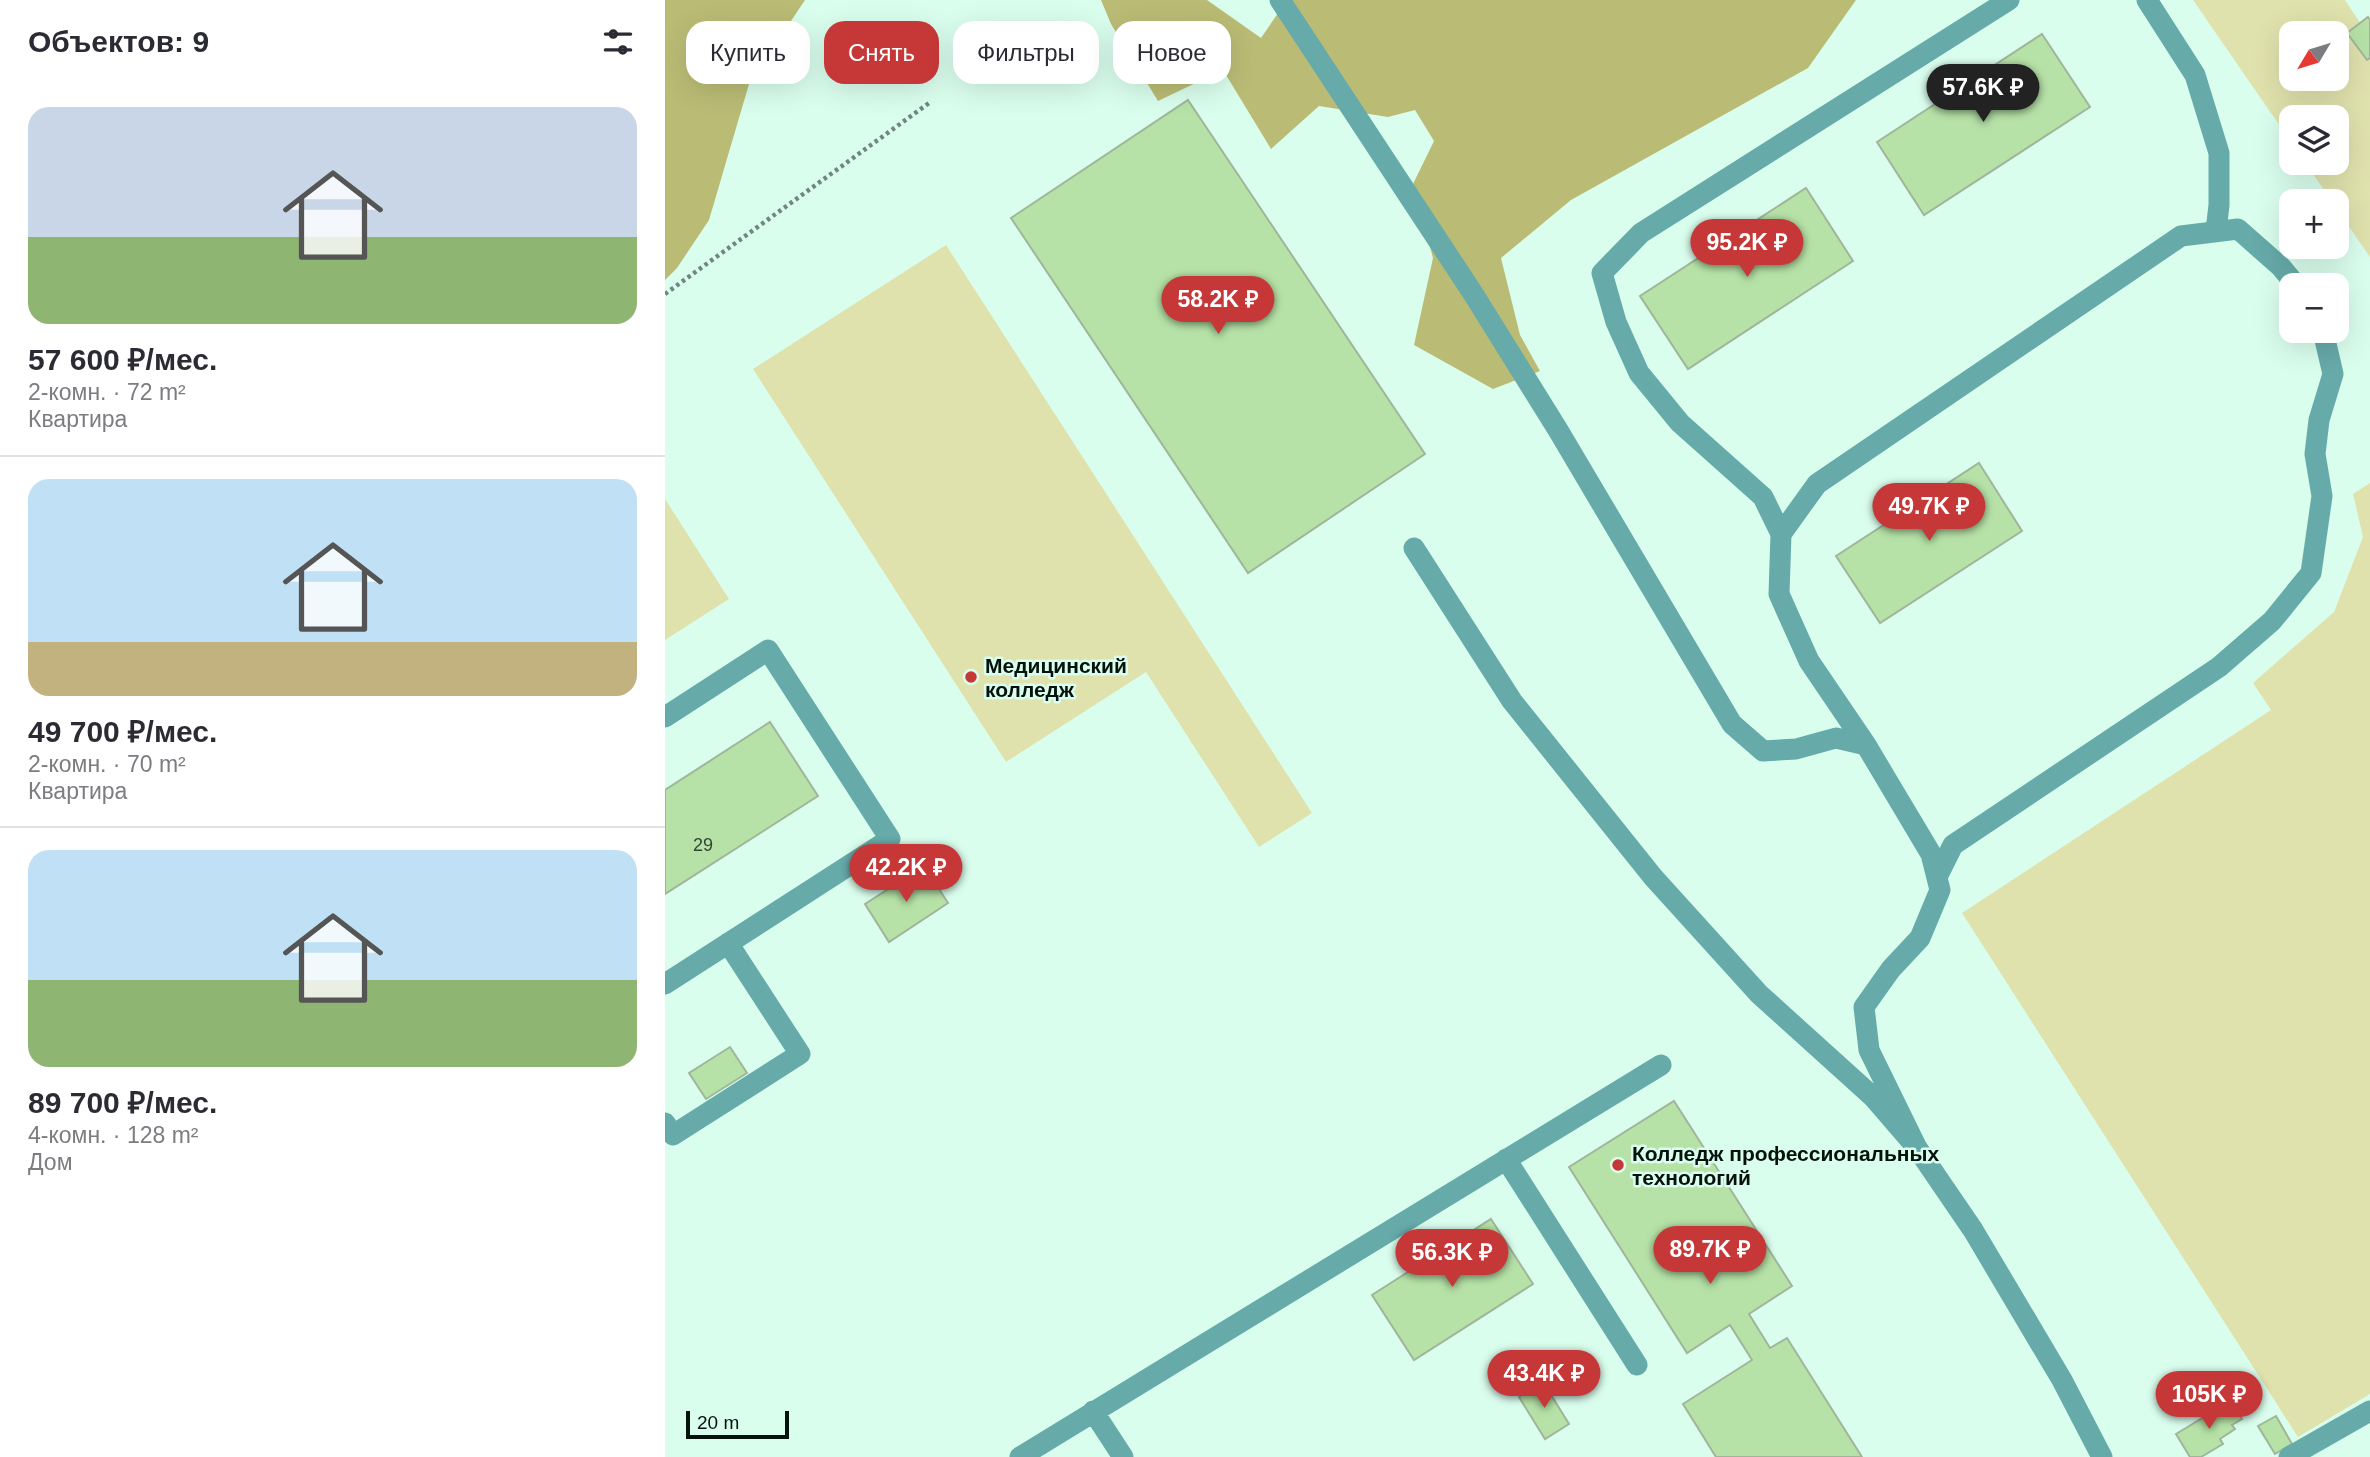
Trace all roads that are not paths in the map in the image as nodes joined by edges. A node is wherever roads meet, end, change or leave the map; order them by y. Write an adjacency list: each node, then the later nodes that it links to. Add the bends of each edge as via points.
1 (1280, 0): 10 (lane, via 1481,306 1732,724 1763,751 1795,749 1836,738)
2 (2009, 0): 7 (lane, via 1641,233 1602,273 1616,322 1639,373 1681,423 1763,497)
3 (2147, 0): 4 (lane, via 2195,75 2219,153)
4 (2216, 231): 5 (lane, via 2238,229); 7 (lane, via 2181,236 1817,484)
5 (2286, 273)
6 (2326, 343): 11 (lane, via 2333,374 2319,420 2315,454 2322,496 2311,573 2272,621 2219,667 1953,845)
7 (1781, 534): 10 (lane, via 1779,594 1809,661)
8 (1414, 548): 16 (lane, via 1513,701 1653,877 1759,994 1873,1097)
9 (665, 717): 12 (lane, via 768,650 890,839)
10 (1866, 746): 11 (lane, via 1931,853)
11 (1937, 877): 16 (lane, via 1940,890 1920,938 1864,1007 1870,1050)
12 (728, 943): 13 (lane); 15 (lane, via 800,1054 673,1135)
13 (665, 984)
14 (1661, 1065): 17 (lane)
15 (665, 1123)
16 (1917, 1148): 23 (lane, via 1973,1230)
17 (1506, 1159): 18 (lane); 20 (lane)
18 (1637, 1365)
19 (2370, 1410): 24 (lane)
20 (1093, 1411): 21 (lane); 22 (lane)
21 (1020, 1457)
22 (1123, 1457)
23 (2102, 1457)
24 (2289, 1457)

